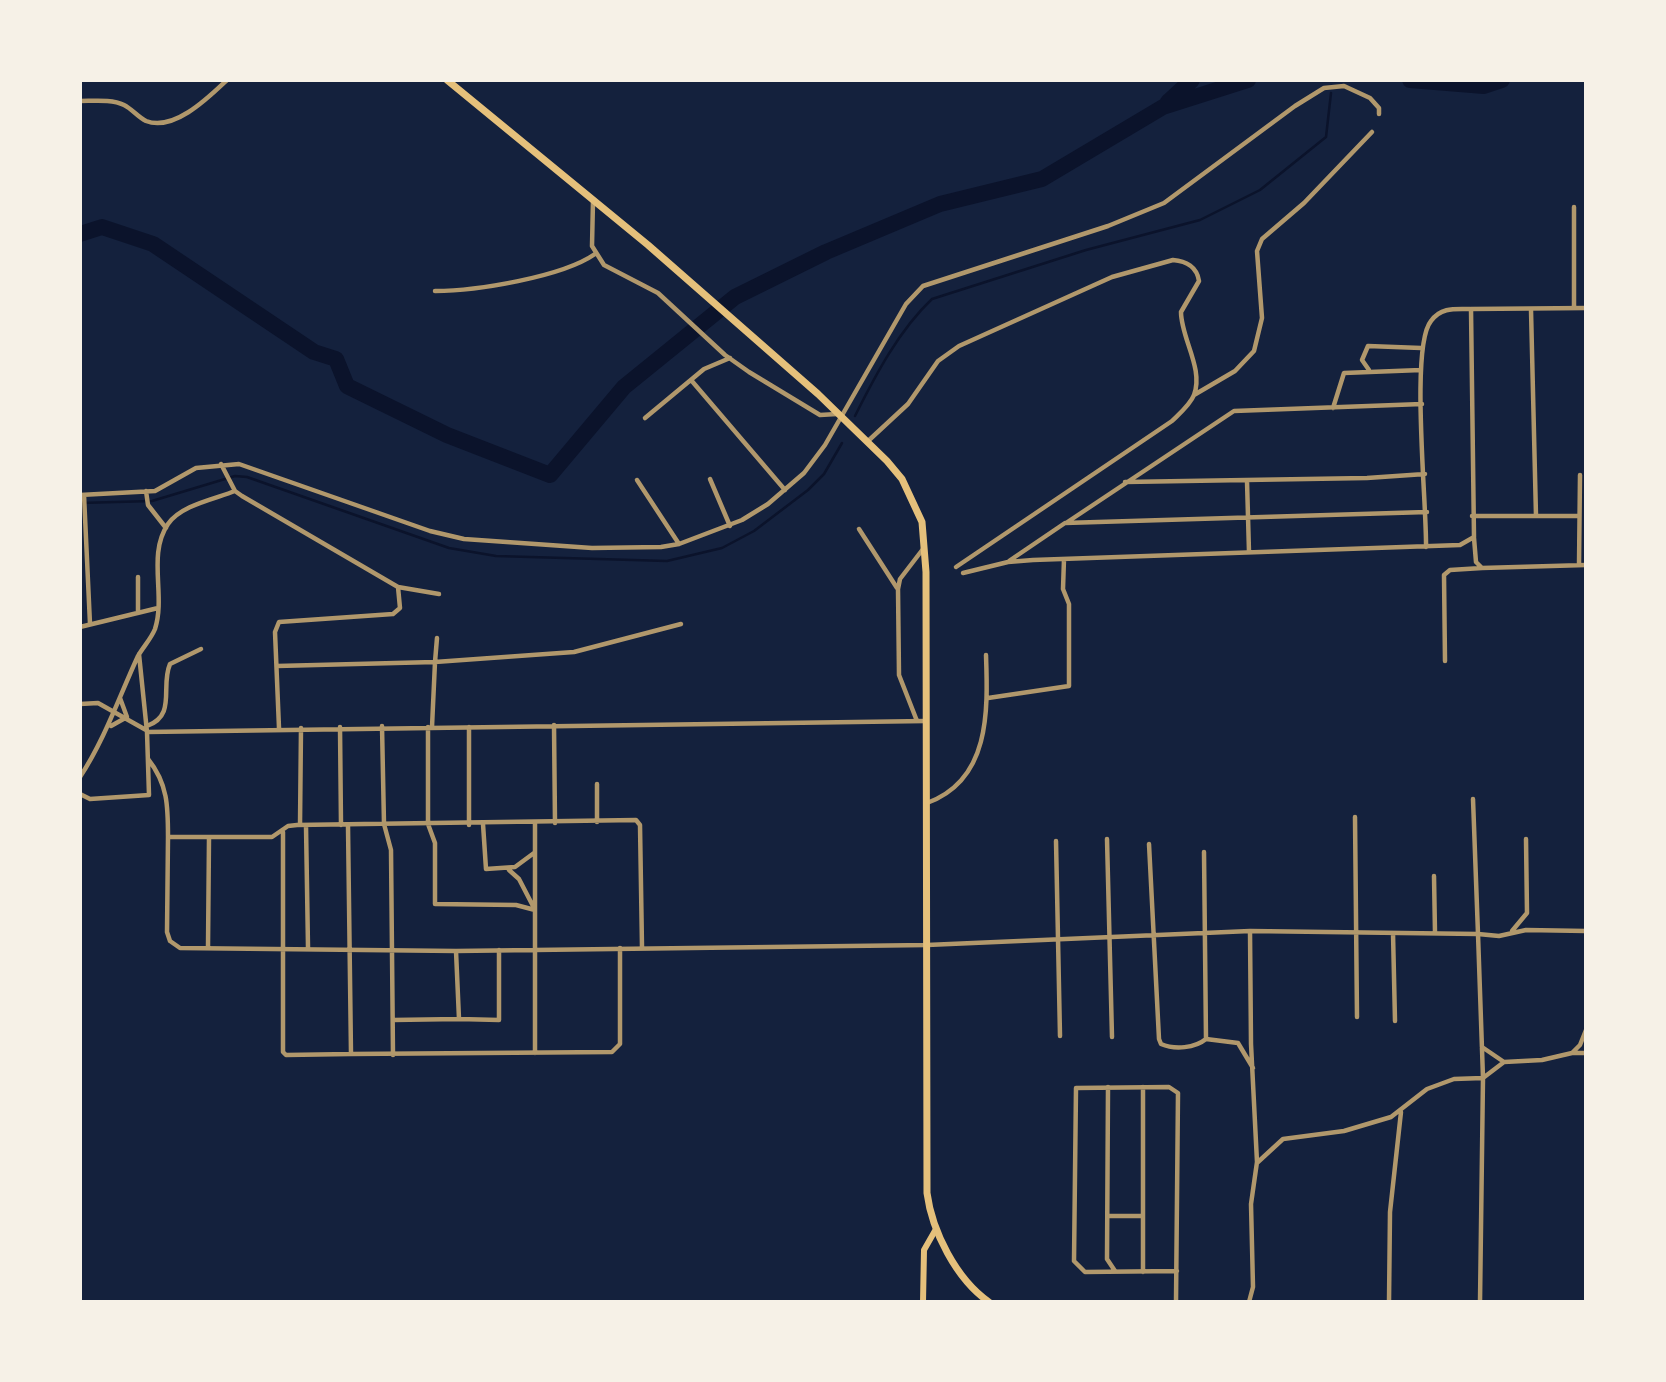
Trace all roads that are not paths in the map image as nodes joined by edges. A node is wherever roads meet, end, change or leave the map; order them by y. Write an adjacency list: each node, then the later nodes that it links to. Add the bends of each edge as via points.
1 (226, 80): 3 (street, via 190,110 163,122 143,120 116,102)
2 (447, 80): 6 (highway)
3 (80, 101)
4 (1379, 114): 22 (street, via 1370,98 1344,86 1324,88 1164,203 1108,226 923,286 906,304)
5 (1372, 132): 19 (street, via 1262,239 1257,251 1262,318 1254,351 1235,371)
6 (593, 199): 8 (street); 22 (highway)
7 (1574, 207): 10 (street)
8 (595, 254): 9 (street, via 554,273); 15 (street, via 610,270 667,299)
9 (435, 291)
10 (1574, 308): 11 (street); 13 (street)
11 (1586, 308)
12 (1471, 309): 13 (street); 14 (street, via 1448,309 1435,316 1426,328); 39 (street)
13 (1531, 310): 40 (street)
14 (1422, 348): 16 (street, via 1368,346 1362,360); 17 (street)
15 (727, 356): 18 (street); 22 (street, via 820,415)
16 (1369, 370): 17 (street); 21 (street, via 1343,373)
17 (1421, 370): 20 (street)
18 (691, 380): 23 (street); 32 (street)
19 (1194, 396): 24 (street, via 1181,312 1196,289 1198,275 1183,261 1173,260 1112,277 948,353 908,404); 59 (street, via 1171,421)
20 (1422, 404): 21 (street); 26 (street)
21 (1333, 408): 31 (street, via 1234,411)
22 (839, 415): 24 (highway); 32 (street, via 815,461)
23 (645, 418)
24 (867, 442): 50 (highway, via 902,479 914,500)
25 (221, 464): 33 (street, via 196,468 170,485); 34 (street); 49 (street, via 249,466 464,539 592,548)
26 (1425, 474): 30 (street); 37 (street)
27 (1580, 475): 41 (street)
28 (710, 479): 45 (street)
29 (636, 480): 49 (street)
30 (1247, 481): 31 (street); 42 (street)
31 (1124, 482): 38 (street)
32 (785, 490): 45 (street)
33 (146, 491): 35 (street); 46 (street)
34 (235, 491): 46 (street, via 181,513); 63 (street)
35 (83, 496): 36 (street)
36 (83, 510): 68 (street)
37 (1427, 512): 42 (street); 52 (street)
38 (1076, 516): 43 (street); 44 (street)
39 (1472, 516): 40 (street); 48 (street)
40 (1536, 516): 41 (street)
41 (1579, 516): 57 (street)
42 (1248, 518): 44 (street); 54 (street)
43 (1065, 523): 44 (street); 56 (street)
44 (1085, 523)
45 (730, 526): 49 (street)
46 (166, 528): 66 (street, via 158,548)
47 (859, 529): 64 (street)
48 (1474, 537): 51 (street); 53 (street)
49 (679, 544)
50 (925, 545): 64 (street); 84 (highway)
51 (1460, 545): 52 (street); 53 (street)
52 (1426, 547): 54 (street)
53 (1474, 549): 60 (street)
54 (1249, 552): 55 (street)
55 (1064, 559): 56 (street); 79 (street, via 1069,686)
56 (1008, 562): 61 (street)
57 (1579, 565): 58 (street); 60 (street)
58 (1586, 565)
59 (956, 567)
60 (1482, 568): 75 (street, via 1450,570 1444,575)
61 (963, 573)
62 (138, 577): 67 (street)
63 (398, 587): 65 (street); 77 (street, via 400,608 393,614 279,622 275,632)
64 (898, 589): 83 (street, via 899,675)
65 (439, 594)
66 (158, 608): 67 (street); 73 (street, via 154,630)
67 (138, 613): 68 (street)
68 (90, 624): 70 (street)
69 (681, 624): 76 (street, via 574,652)
70 (80, 627)
71 (437, 638): 76 (street)
72 (201, 649): 93 (street, via 170,664 165,712)
73 (139, 654): 78 (street); 93 (street)
74 (986, 655): 79 (street)
75 (1446, 661)
76 (435, 662): 77 (street); 89 (street)
77 (277, 666): 91 (street)
78 (120, 698): 81 (street); 82 (street)
79 (988, 698): 99 (street, via 975,765 953,789)
80 (80, 704): 81 (street, via 98,703)
81 (115, 711): 82 (street); 86 (street)
82 (127, 717): 86 (street); 93 (street)
83 (918, 721): 84 (street); 85 (street)
84 (927, 721): 99 (highway)
85 (554, 725): 90 (street); 103 (street)
86 (110, 726): 95 (street)
87 (382, 726): 88 (street); 89 (street); 104 (street)
88 (340, 727): 92 (street); 107 (street)
89 (430, 727): 90 (street); 105 (street)
90 (469, 727): 108 (street)
91 (279, 728): 92 (street); 93 (street)
92 (301, 728): 109 (street)
93 (147, 729): 94 (street)
94 (148, 759): 97 (street, via 149,795 90,799); 111 (street, via 166,792)
95 (80, 777)
96 (597, 784): 101 (street)
97 (80, 794)
98 (1474, 799): 130 (street)
99 (927, 803): 133 (highway)
100 (1355, 817): 123 (street)
101 (597, 822): 103 (street); 137 (street, via 631,819 640,825)
102 (535, 823): 103 (street); 106 (street); 117 (street)
103 (555, 823)
104 (384, 824): 105 (street); 107 (street); 141 (street, via 391,846)
105 (428, 824): 108 (street); 121 (street, via 435,843 435,904 516,905)
106 (483, 824): 108 (street); 119 (street, via 486,869)
107 (344, 825): 109 (street); 140 (street)
108 (469, 825)
109 (303, 826): 110 (street, via 290,825); 136 (street)
110 (283, 831): 112 (street, via 272,838); 135 (street)
111 (168, 838): 112 (street); 134 (street, via 168,938 180,948)
112 (208, 838): 134 (street)
113 (1108, 839): 131 (street)
114 (1525, 839): 124 (street, via 1527,913)
115 (1056, 841): 132 (street)
116 (1149, 844): 127 (street)
117 (535, 852): 119 (street); 121 (street)
118 (1204, 852): 126 (street)
119 (508, 869): 121 (street)
120 (1434, 876): 129 (street)
121 (535, 910): 138 (street)
122 (1250, 931): 123 (street); 126 (street); 159 (street)
123 (1356, 931): 128 (street); 144 (street)
124 (1512, 931): 125 (street); 130 (street, via 1499,936)
125 (1586, 931)
126 (1205, 932): 127 (street); 151 (street)
127 (1152, 933): 131 (street); 151 (street, via 1161,1044 1184,1046)
128 (1393, 933): 129 (street); 147 (street)
129 (1435, 933): 130 (street)
130 (1478, 934): 152 (street)
131 (1112, 935): 132 (street); 150 (street)
132 (1059, 937): 133 (street); 149 (street)
133 (927, 945): 137 (street); 167 (highway, via 927,1193)
134 (208, 947): 135 (street)
135 (283, 947): 136 (street); 156 (street, via 283,1053)
136 (308, 947): 140 (street)
137 (642, 947): 139 (street)
138 (535, 948): 139 (street); 142 (street); 153 (street)
139 (620, 948): 153 (street, via 619,1048 611,1052)
140 (351, 950): 141 (street); 156 (street)
141 (393, 950): 143 (street); 146 (street)
142 (499, 950): 143 (street); 145 (street, via 499,1020)
143 (456, 951): 145 (street)
144 (1357, 1017)
145 (459, 1019): 146 (street)
146 (393, 1020): 157 (street)
147 (1395, 1021)
148 (1586, 1030): 154 (street)
149 (1060, 1036)
150 (1112, 1037)
151 (1206, 1038): 159 (street, via 1238,1043)
152 (1482, 1047): 158 (street); 160 (street)
153 (535, 1053): 157 (street)
154 (1572, 1053): 155 (street); 158 (street)
155 (1586, 1053)
156 (351, 1054): 157 (street)
157 (393, 1055)
158 (1504, 1062): 160 (street)
159 (1254, 1070): 164 (street)
160 (1483, 1079): 163 (street, via 1462,1076 1427,1089); 176 (street)
161 (1108, 1087): 162 (street); 165 (street); 168 (street, via 1074,1091 1072,1251 1077,1267 1085,1272)
162 (1143, 1087): 166 (street); 169 (street, via 1169,1087 1178,1093)
163 (1401, 1111): 164 (street, via 1344,1131 1290,1136); 175 (street, via 1390,1212)
164 (1257, 1162): 174 (street, via 1251,1204 1253,1287)
165 (1108, 1216): 166 (street); 168 (street, via 1107,1259)
166 (1142, 1216): 170 (street)
167 (936, 1229): 171 (main road, via 924,1250); 172 (highway, via 959,1269)
168 (1115, 1271): 170 (street)
169 (1177, 1271): 170 (street); 173 (street)
170 (1143, 1272)
171 (923, 1301)
172 (989, 1301)
173 (1176, 1301)
174 (1249, 1301)
175 (1389, 1301)
176 (1480, 1301)

